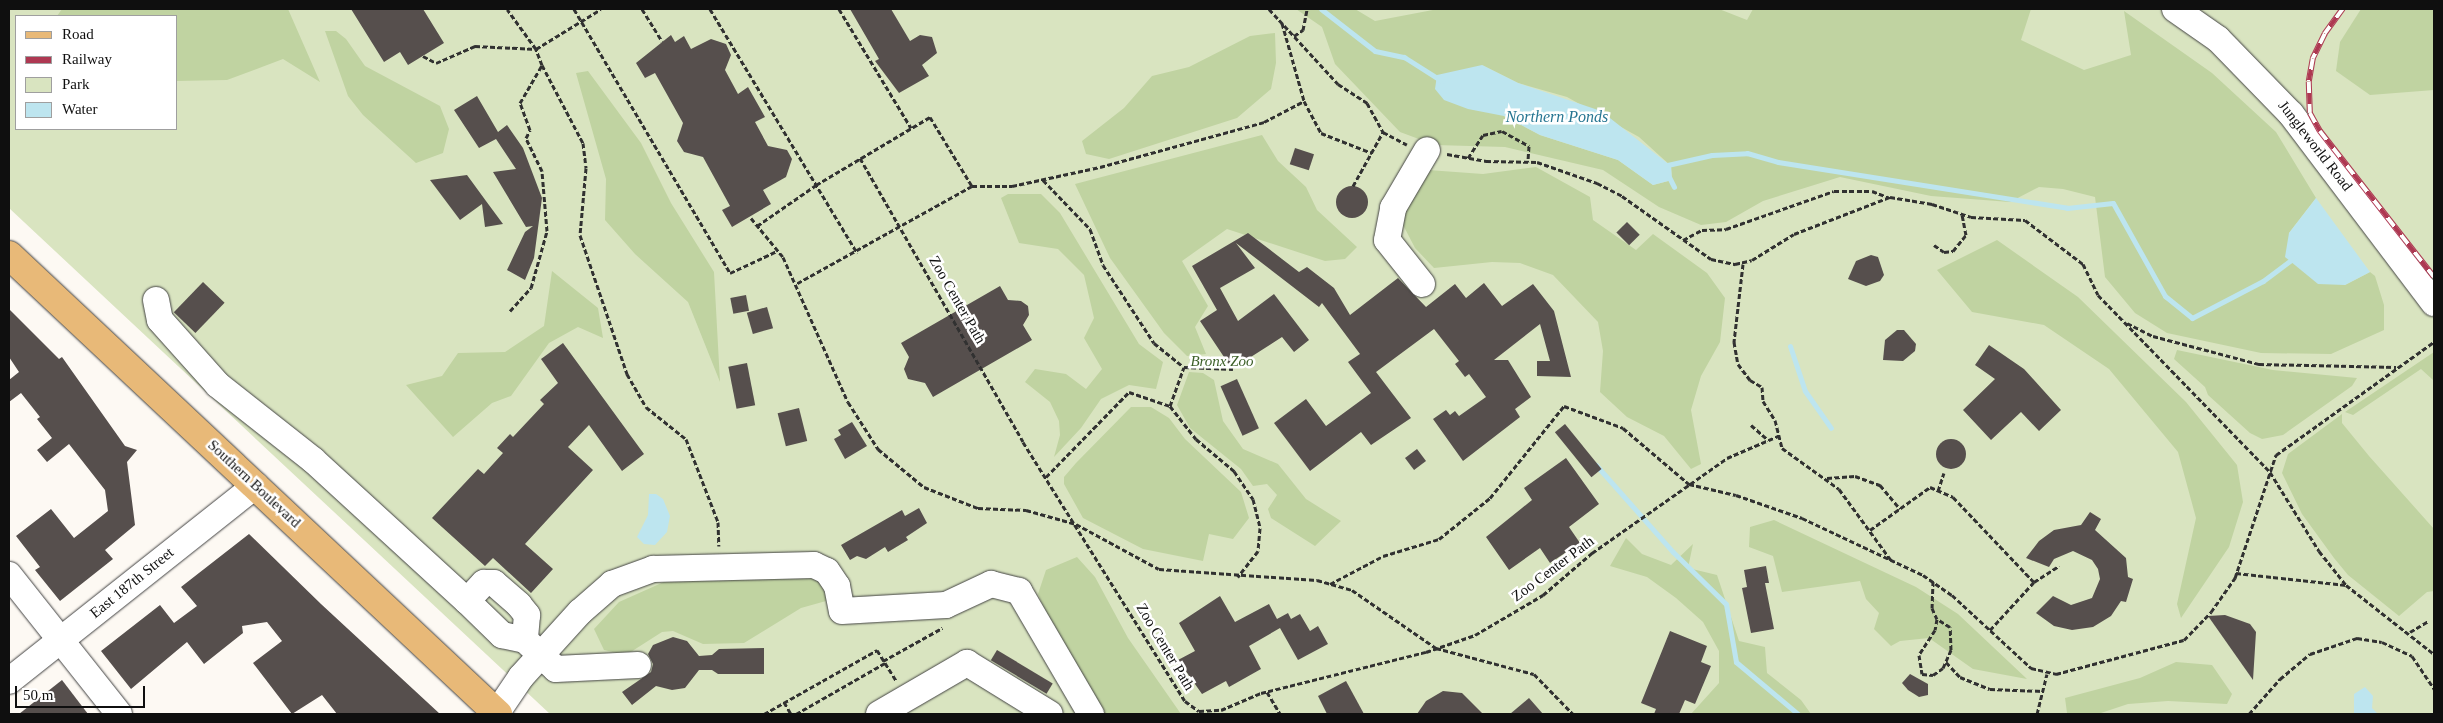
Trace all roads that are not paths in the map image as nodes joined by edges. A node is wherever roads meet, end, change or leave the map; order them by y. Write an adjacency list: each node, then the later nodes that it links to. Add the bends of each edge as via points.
1 (2175, 9): 6 (street, Jungleworld Road, via 2218,39 2291,114)
2 (1427, 150): 4 (street, via 1393,208 1387,240)
3 (9, 255): 7 (main road, Southern Boulevard)
4 (1422, 284)
5 (156, 300): 10 (street, via 160,320 218,384 313,460 467,601 484,583 494,583 527,615)
6 (2434, 304)
7 (256, 485): 9 (street, East 187th Street); 14 (main road, Southern Boulevard)
8 (9, 575): 9 (street)
9 (61, 640): 12 (street, East 187th Street); 13 (street)
10 (532, 648): 11 (street, via 556,668 573,670); 14 (street); 17 (street, via 612,584 653,569 814,565 827,571 836,586 842,611 946,605 991,584 1019,591)
11 (638, 665)
12 (9, 681)
13 (119, 714)
14 (497, 714)
15 (879, 714): 16 (street, via 968,662)
16 (1050, 714)
17 (1091, 714)

